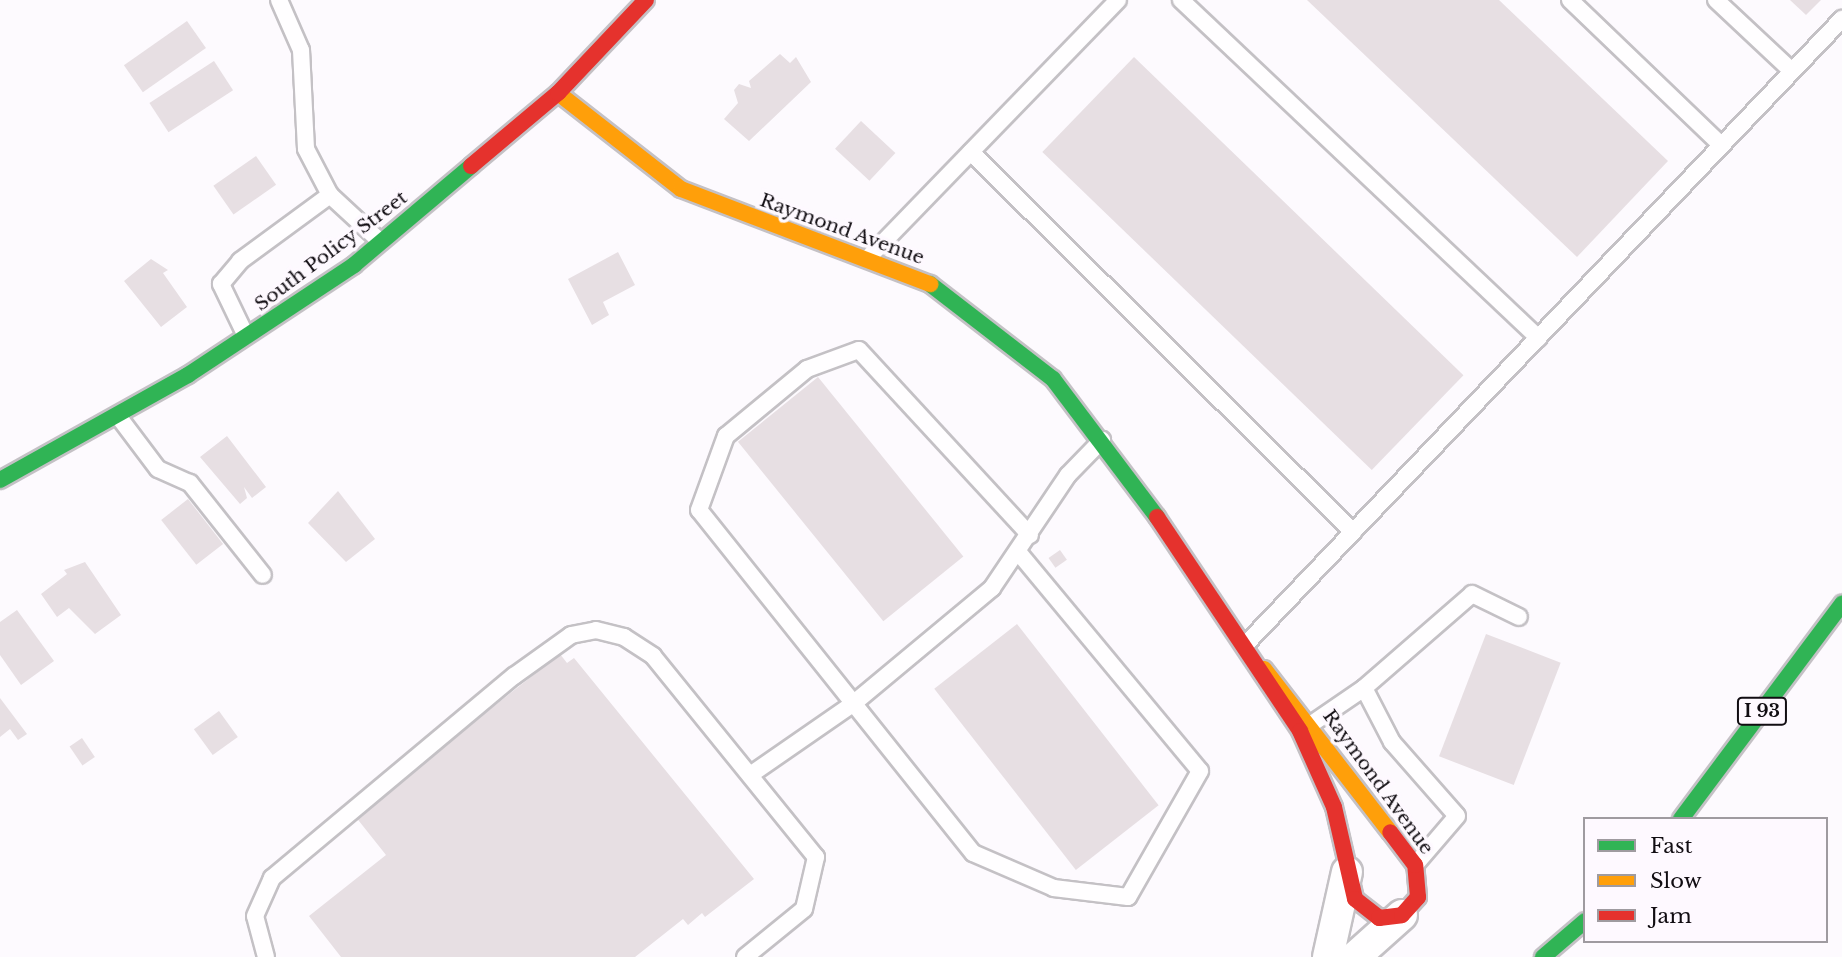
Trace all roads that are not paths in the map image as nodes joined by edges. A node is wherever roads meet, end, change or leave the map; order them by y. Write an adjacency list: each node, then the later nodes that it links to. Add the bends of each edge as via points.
1 (279, 0): 12 (lane, via 301,50 306,149)
2 (646, 0): 9 (main road, South Policy Street)
3 (1118, 0): 11 (lane)
4 (1181, 0): 16 (lane)
5 (1570, 0): 10 (lane)
6 (1716, 0): 8 (lane)
7 (1842, 19): 8 (lane)
8 (1792, 71): 10 (lane)
9 (558, 93): 13 (main road, South Policy Street); 14 (main road, Raymond Avenue, via 681,189)
10 (1721, 145): 16 (lane)
11 (971, 152): 14 (lane); 20 (lane)
12 (330, 195): 13 (lane); 15 (lane, via 240,261 221,284)
13 (382, 242): 15 (main road, South Policy Street)
14 (868, 258): 18 (main road, Raymond Avenue, via 932,285 984,319 1053,379)
15 (247, 338): 17 (main road, South Policy Street)
16 (1538, 338): 20 (lane)
17 (118, 416): 19 (main road, South Policy Street); 23 (lane, via 158,469 190,483)
18 (1103, 439): 21 (lane, via 1068,475); 26 (main road, Raymond Avenue)
19 (0, 480)
20 (1353, 532): 26 (lane)
21 (1030, 535): 22 (lane); 29 (lane, via 859,350 807,369 726,436 699,510)
22 (1019, 553): 29 (lane, via 992,588); 29 (lane, via 1200,771 1128,897 1055,888 973,853)
23 (263, 575)
24 (1842, 604): 32 (main road, I 93)
25 (1520, 617): 28 (lane, via 1472,594)
26 (1246, 643): 27 (main road, Raymond Avenue)
27 (1264, 669): 30 (main road, Raymond Avenue); 34 (main road, Raymond Avenue, via 1320,772)
28 (1364, 688): 30 (lane); 33 (lane, via 1392,742 1457,816)
29 (854, 703): 31 (lane)
30 (1310, 725): 33 (main road, Raymond Avenue)
31 (753, 773): 37 (lane, via 653,656 605,632 571,635 272,878 255,916); 38 (lane, via 816,857 815,881 804,909)
32 (1682, 817)
33 (1415, 865): 35 (main road, Raymond Avenue, via 1418,897)
34 (1347, 872): 35 (main road, Raymond Avenue, via 1362,908 1379,918); 39 (street)
35 (1402, 915): 40 (street)
36 (1583, 923): 41 (main road)
37 (266, 957)
38 (745, 957)
39 (1328, 957)
40 (1355, 957)
41 (1543, 957)

